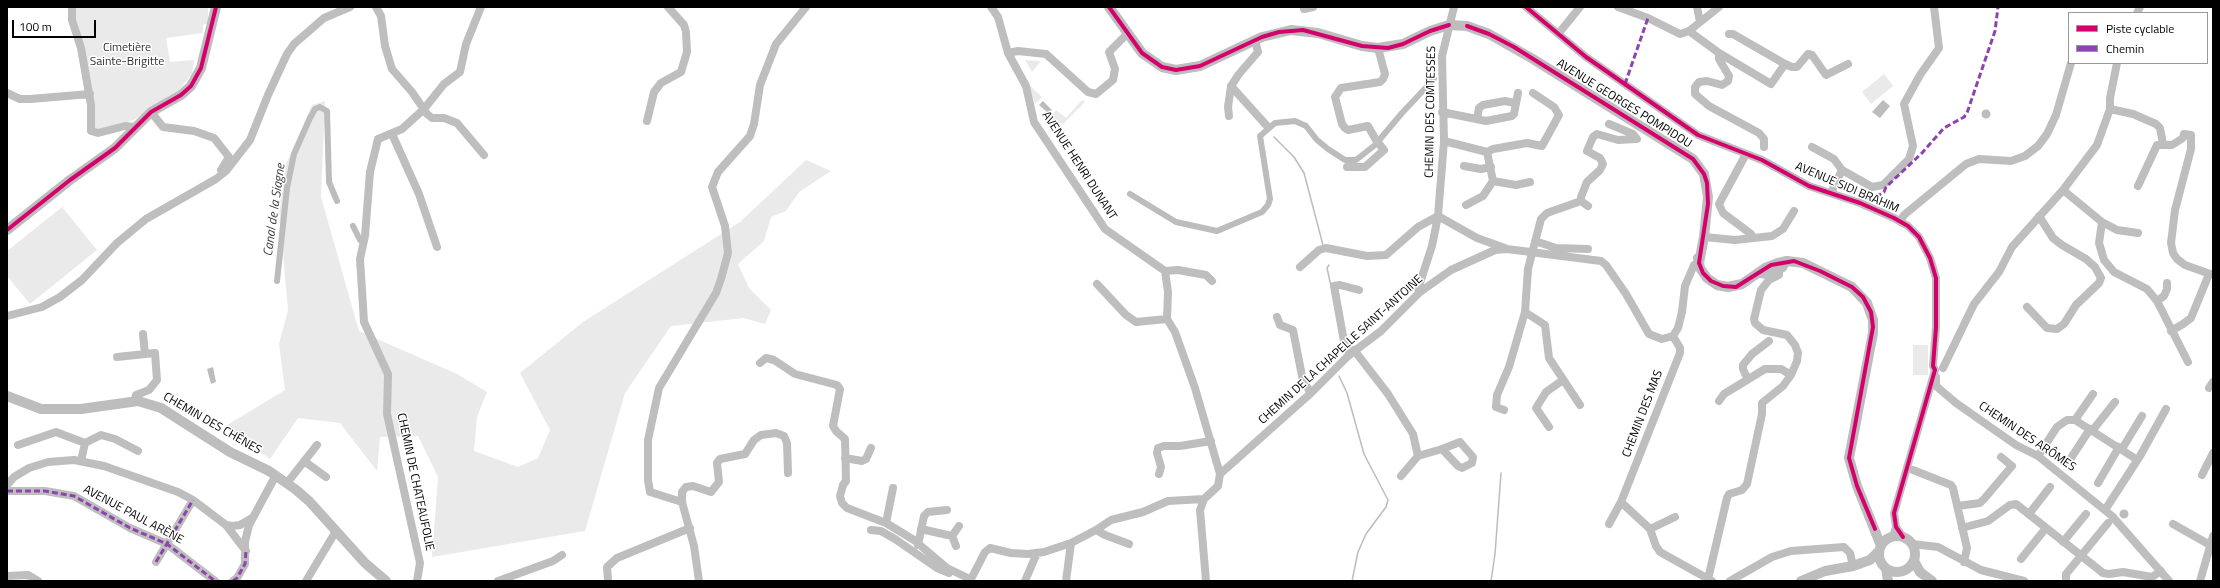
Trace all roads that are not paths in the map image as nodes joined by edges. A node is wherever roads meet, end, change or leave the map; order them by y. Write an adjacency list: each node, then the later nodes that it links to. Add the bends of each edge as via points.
1 (72, 7): 35 (street, via 72,20 81,48)
2 (216, 7): 39 (main road, via 201,68 195,82 181,95)
3 (350, 7): 62 (street, via 324,18 294,44 270,90 250,140 226,172)
4 (376, 7): 37 (street, via 381,16 385,46 392,69)
5 (481, 7): 37 (street, CHEMIN DE CHATEAUFOLIE, via 466,44 460,72 444,84)
6 (668, 7): 43 (street, via 684,24 687,52 681,72 661,83 654,92)
7 (806, 7): 161 (street, via 776,44 760,85 750,136 718,172 712,187 726,233 728,253 716,293 659,388 648,440 650,492)
8 (991, 7): 25 (street, AVENUE HENRI DUNANT, via 998,17)
9 (1109, 7): 21 (main road)
10 (1454, 7): 18 (street, CHEMIN DES COMTESSES)
11 (1526, 7): 20 (street, AVENUE SIDI BRAHIM)
12 (1580, 7): 20 (street)
13 (1618, 7): 19 (street, via 1680,34)
14 (1697, 7): 17 (street)
15 (1719, 7): 17 (street)
16 (1934, 7): 59 (street, via 1939,48 1904,104 1913,146 1911,155 1879,187 1868,186)
17 (1700, 22): 19 (street)
18 (1448, 25): 24 (main road, via 1403,44); 40 (street, CHEMIN DES COMTESSES, via 1442,56); 52 (main road, AVENUE GEORGES POMPIDOU, via 1468,26 1489,34)
19 (1689, 31): 26 (street)
20 (1559, 33): 54 (street, AVENUE SIDI BRAHIM, via 1599,66 1698,135)
21 (1127, 34): 23 (main road, via 1148,59 1162,67 1176,70 1200,66); 25 (street, via 1109,52 1115,69 1113,80 1096,94 1088,92 1046,54 1018,51)
22 (1729, 34): 27 (street)
23 (1255, 40): 24 (main road, via 1279,32 1303,30); 31 (street, via 1258,52)
24 (1378, 48): 57 (street, via 1385,74 1383,79 1380,82 1341,88 1335,97 1345,128 1348,130 1368,126 1384,150 1365,167)
25 (1008, 53): 86 (street, AVENUE HENRI DUNANT, via 1026,86 1034,122 1105,228)
26 (1719, 53): 27 (street, via 1771,84); 50 (street, via 1719,59 1729,76 1728,81 1722,86 1706,81 1699,82 1695,94 1705,104 1759,133 1764,139)
27 (1785, 64): 28 (street, via 1797,67 1810,54 1828,75)
28 (1848, 64)
29 (2071, 64): 71 (street, via 2056,115 2048,134 2038,146 2025,156 2010,162 1979,159 1966,164)
30 (2116, 64): 38 (street)
31 (1231, 86): 41 (street); 45 (street)
32 (7, 93): 35 (street, via 20,99)
33 (1518, 93): 36 (street)
34 (1533, 93): 53 (street, via 1554,107 1559,115 1545,144 1538,147 1527,143)
35 (90, 94): 46 (street, via 90,127 93,133 125,126)
36 (1516, 103): 42 (street, via 1512,116 1486,121); 42 (street, via 1505,101 1483,105 1479,108)
37 (424, 109): 47 (street, CHEMIN DE CHATEAUFOLIE, via 402,129); 55 (street, via 432,118 444,118 457,123)
38 (2110, 109): 49 (street, via 2133,114 2156,124 2160,128); 64 (street, via 2097,145)
39 (151, 112): 46 (main road); 62 (street, via 163,127 194,130 214,138 221,146 229,157)
40 (1442, 112): 42 (street); 48 (street, CHEMIN DES COMTESSES)
41 (1229, 116)
42 (1477, 119)
43 (647, 121)
44 (1609, 124): 77 (street, via 1633,134 1637,139 1618,140 1597,134 1592,137 1587,151 1600,158 1603,164 1587,182 1584,204 1544,214)
45 (1267, 126)
46 (134, 127): 73 (main road, via 115,148)
47 (392, 134): 78 (street, via 419,194); 220 (street, CHEMIN DE CHATEAUFOLIE, via 381,137 375,148 360,275 364,322 388,374 387,414 420,564)
48 (1444, 141): 53 (street); 69 (street, CHEMIN DES COMTESSES)
49 (2162, 144): 63 (street, via 2154,148); 88 (street, via 2172,145 2183,138 2184,134 2191,135 2191,149 2175,210 2172,253 2185,265)
50 (1764, 147)
51 (1812, 147): 59 (street, via 1834,159)
52 (1679, 150): 67 (main road, AVENUE GEORGES POMPIDOU, via 1700,176); 75 (main road, AVENUE GEORGES POMPIDOU, via 1693,159 1705,178 1708,204)
53 (1487, 152): 58 (street)
54 (1746, 154): 65 (street, AVENUE SIDI BRAHIM, via 1809,186); 76 (street, via 1718,204 1723,213 1751,234)
55 (484, 155)
56 (1464, 166): 58 (street)
57 (1346, 167)
58 (1491, 168): 60 (street)
59 (1842, 170): 65 (street)
60 (1493, 181): 61 (street, via 1516,185); 66 (street, via 1483,196)
61 (1530, 182)
62 (209, 184): 97 (street, via 146,219 117,243 82,280 60,296 42,307)
63 (2138, 186)
64 (2063, 190): 70 (street); 72 (street)
65 (1831, 193): 71 (street, AVENUE SIDI BRAHIM, via 1864,204)
66 (1466, 204)
67 (1703, 205): 75 (main road); 83 (main road, AVENUE GEORGES POMPIDOU, via 1697,247)
68 (1794, 211): 76 (street, via 1776,235)
69 (1438, 216): 79 (street, via 1477,238); 84 (street, via 1418,227 1386,255 1367,256 1326,248 1315,253); 93 (street, CHEMIN DES COMTESSES, via 1432,246 1418,289)
70 (2039, 216): 95 (street, via 2053,238 2086,259 2095,267 2101,278 2076,305 2064,324 2057,329 2047,328); 109 (street, via 2012,247 1999,272 1974,304 1949,354)
71 (1900, 221): 109 (street, AVENUE SIDI BRAHIM, via 1919,237 1934,269 1935,352)
72 (2102, 222): 74 (street, via 2117,230); 94 (street, via 2099,243 2104,260 2114,272 2147,289)
73 (7, 230)
74 (2138, 233)
75 (1704, 237): 76 (street, via 1735,240); 83 (main road, AVENUE GEORGES POMPIDOU)
76 (1751, 238)
77 (1535, 241): 80 (street, via 1556,248); 81 (street)
78 (437, 247)
79 (1507, 249): 81 (street, CHEMIN DE LA CHAPELLE SAINT-ANTOINE); 93 (street, CHEMIN DE LA CHAPELLE SAINT-ANTOINE, via 1495,250 1451,270)
80 (1588, 249)
81 (1532, 253): 96 (street, via 1527,277); 102 (street, CHEMIN DE LA CHAPELLE SAINT-ANTOINE, via 1601,261 1626,294 1649,334 1662,339)
82 (1787, 261): 85 (street, via 1785,266); 87 (main road, AVENUE GEORGES POMPIDOU, via 1771,265); 181 (main road, AVENUE GEORGES POMPIDOU, via 1810,266 1852,287 1863,297 1871,312 1873,333 1849,458 1856,486)
83 (1699, 263): 87 (main road, AVENUE GEORGES POMPIDOU, via 1707,278 1723,286 1736,287); 102 (street, via 1694,265 1685,286 1681,319)
84 (1300, 267)
85 (1779, 269): 87 (street, via 1766,275); 110 (street, via 1779,275 1769,280 1761,290 1754,319 1763,330 1787,335 1795,345 1797,361)
86 (1165, 271): 89 (street, via 1178,270 1206,275); 99 (street, via 1168,292)
87 (1757, 273)
88 (2211, 274): 100 (street, via 2191,318)
89 (1212, 281)
90 (2167, 283): 94 (street, via 2164,296)
91 (1097, 284): 99 (street, via 1136,322)
92 (1359, 290): 104 (street, via 1340,284 1334,286 1345,348)
93 (1420, 292): 104 (street, CHEMIN DE LA CHAPELLE SAINT-ANTOINE, via 1381,331)
94 (2157, 301): 100 (street)
95 (2027, 307)
96 (1525, 312): 112 (street, via 1545,325 1549,358); 122 (street, via 1509,366 1497,395 1496,406)
97 (7, 316)
98 (1277, 317): 114 (street, via 1280,325 1293,330 1303,381)
99 (1167, 319): 128 (street, via 1177,338)
100 (2171, 331): 107 (street)
101 (143, 334): 105 (street)
102 (1673, 336): 162 (street, CHEMIN DES MAS, via 1680,353)
103 (1769, 341): 111 (street, via 1743,365 1742,369)
104 (1352, 352): 114 (street, CHEMIN DE LA CHAPELLE SAINT-ANTOINE); 137 (street, via 1388,394 1413,434)
105 (145, 354): 106 (street); 118 (street, via 155,353 157,380 149,390 136,395)
106 (117, 357)
107 (2188, 362)
108 (760, 363): 140 (street, via 766,358 774,360 795,374 840,389 833,426 845,439)
109 (1938, 366): 113 (street); 123 (street)
110 (1791, 375): 111 (street, via 1781,369 1770,368); 213 (street, via 1783,386 1762,403 1762,414 1747,484 1742,490 1729,494 1727,498)
111 (1747, 378): 117 (street, via 1724,394)
112 (1563, 380): 120 (street); 126 (street, via 1546,392 1536,408)
113 (1936, 386): 123 (street); 138 (street, CHEMIN DES ARÔMES, via 1963,409 1989,424 2016,445)
114 (1311, 393): 148 (street, CHEMIN DE LA CHAPELLE SAINT-ANTOINE)
115 (2093, 394): 125 (street)
116 (7, 396): 118 (main road, via 41,409 81,409)
117 (1719, 401)
118 (140, 402): 149 (main road, CHEMIN DES CHÊNES, via 174,415 230,452)
119 (2115, 402): 127 (street)
120 (1580, 405)
121 (2166, 409): 142 (street)
122 (1504, 410)
123 (1924, 411): 185 (street, via 1894,513)
124 (2142, 416): 133 (street)
125 (2075, 420): 127 (street); 138 (street, via 2062,422)
126 (1548, 427)
127 (2091, 430): 133 (street); 141 (street)
128 (1211, 441): 147 (street, via 1158,448); 148 (street)
129 (85, 443): 130 (street, via 56,432); 135 (street, via 94,437 105,435); 143 (street)
130 (18, 445)
131 (317, 445): 144 (street)
132 (871, 448): 140 (street, via 866,459 862,461)
133 (2121, 448): 142 (street); 154 (street)
134 (1442, 449): 137 (street)
135 (138, 451)
136 (2213, 453): 150 (street)
137 (1418, 456): 151 (street)
138 (2038, 456): 165 (street, CHEMIN DES ARÔMES)
139 (2001, 457): 163 (street, via 2012,466 1984,500 1980,503)
140 (846, 458): 170 (street, via 846,482 840,496 842,503 847,508)
141 (2071, 458)
142 (2136, 459): 165 (street)
143 (81, 460): 155 (street, via 48,462 29,468 14,477); 160 (street, via 178,492)
144 (304, 461): 152 (street); 153 (street)
145 (1913, 470): 163 (street, via 1950,485)
146 (788, 473): 161 (street, via 787,443 784,436 776,433 762,435 754,440 746,454 720,459 717,463 719,482 711,492 693,486 686,487 682,492)
147 (1159, 474)
148 (1220, 474): 159 (street, via 1221,479 1216,490)
149 (276, 475): 153 (main road, CHEMIN DES CHÊNES); 169 (street)
150 (2202, 475)
151 (1401, 476)
152 (326, 477)
153 (287, 483): 184 (main road, CHEMIN DES CHÊNES, via 309,501)
154 (2098, 483)
155 (7, 485)
156 (893, 488): 170 (street)
157 (2050, 488): 166 (street)
158 (7, 490): 190 (street, AVENUE PAUL ARÈNE, via 45,491 74,496 130,528)
159 (1204, 499): 183 (street, via 1168,501 1143,512 1111,520); 226 (street, via 1200,510)
160 (192, 500): 174 (street); 190 (street)
161 (682, 502): 176 (street)
162 (1621, 502): 172 (street, CHEMIN DES MAS); 180 (street)
163 (1958, 506): 177 (street)
164 (947, 510): 179 (street, via 928,512 924,516)
165 (2105, 510): 207 (street, CHEMIN DES ARÔMES)
166 (2029, 514): 177 (street, via 2016,504 2010,505 1988,521); 178 (street)
167 (2086, 514): 188 (street)
168 (1675, 517): 180 (street)
169 (252, 518): 174 (street, via 233,526); 196 (street, via 246,534)
170 (886, 523): 193 (street, via 914,540)
171 (2108, 523): 200 (street)
172 (1609, 524)
173 (2173, 524): 192 (street)
174 (226, 525): 196 (street)
175 (959, 526): 186 (street)
176 (690, 528): 222 (street, via 617,558 607,567); 223 (street)
177 (1962, 528): 204 (street, via 1967,548)
178 (2046, 528): 188 (street); 201 (street)
179 (921, 529): 186 (street); 193 (street)
180 (1650, 529): 213 (street, via 1660,552)
181 (1875, 529): 185 (main road); 195 (main road, AVENUE GEORGES POMPIDOU)
182 (871, 530): 212 (street, via 881,531 937,568)
183 (1096, 530): 189 (street); 191 (street)
184 (336, 531): 218 (street); 219 (main road, CHEMIN DES CHÊNES, via 365,563)
185 (1893, 534): 195 (main road); 197 (main road, via 1904,537)
186 (952, 536): 194 (street)
187 (2213, 536): 192 (street)
188 (2063, 542): 200 (street)
189 (1071, 543): 198 (street); 225 (street)
190 (167, 544): 203 (street); 216 (street, AVENUE PAUL ARÈNE)
191 (1129, 544)
192 (2210, 545): 233 (street)
193 (918, 546): 212 (street)
194 (956, 546)
195 (1880, 548): 202 (main road); 206 (main road)
196 (246, 551): 217 (street, via 245,564)
197 (1916, 551): 204 (street, via 1938,547); 208 (main road); 209 (main road)
198 (1037, 553): 212 (street, via 1011,553 987,549); 224 (street)
199 (562, 555): 221 (street, via 553,561)
200 (2081, 556): 211 (street, via 2103,572 2128,572); 214 (street, via 2066,574)
201 (2021, 559)
202 (1870, 560): 205 (main road); 206 (main road)
203 (156, 562)
204 (1964, 562): 231 (street, via 1981,570)
205 (1853, 566): 227 (street, via 1850,553 1844,547 1791,552 1772,557); 228 (main road, via 1825,571)
206 (1884, 566): 209 (main road); 229 (main road)
207 (2161, 571): 211 (street); 232 (street, CHEMIN DES ARÔMES)
208 (1920, 572): 209 (main road); 230 (main road)
209 (1901, 574)
210 (7, 576): 215 (street, via 28,575)
211 (2153, 579)
212 (968, 580)
213 (1710, 580)
214 (2066, 580)
215 (38, 581)
216 (215, 581)
217 (233, 581)
218 (306, 581)
219 (386, 581)
220 (417, 581)
221 (498, 581)
222 (608, 581)
223 (699, 581)
224 (1025, 581)
225 (1066, 581)
226 (1206, 581)
227 (1730, 581)
228 (1801, 581)
229 (1888, 581)
230 (1932, 581)
231 (2024, 581)
232 (2169, 581)
233 (2200, 581)

